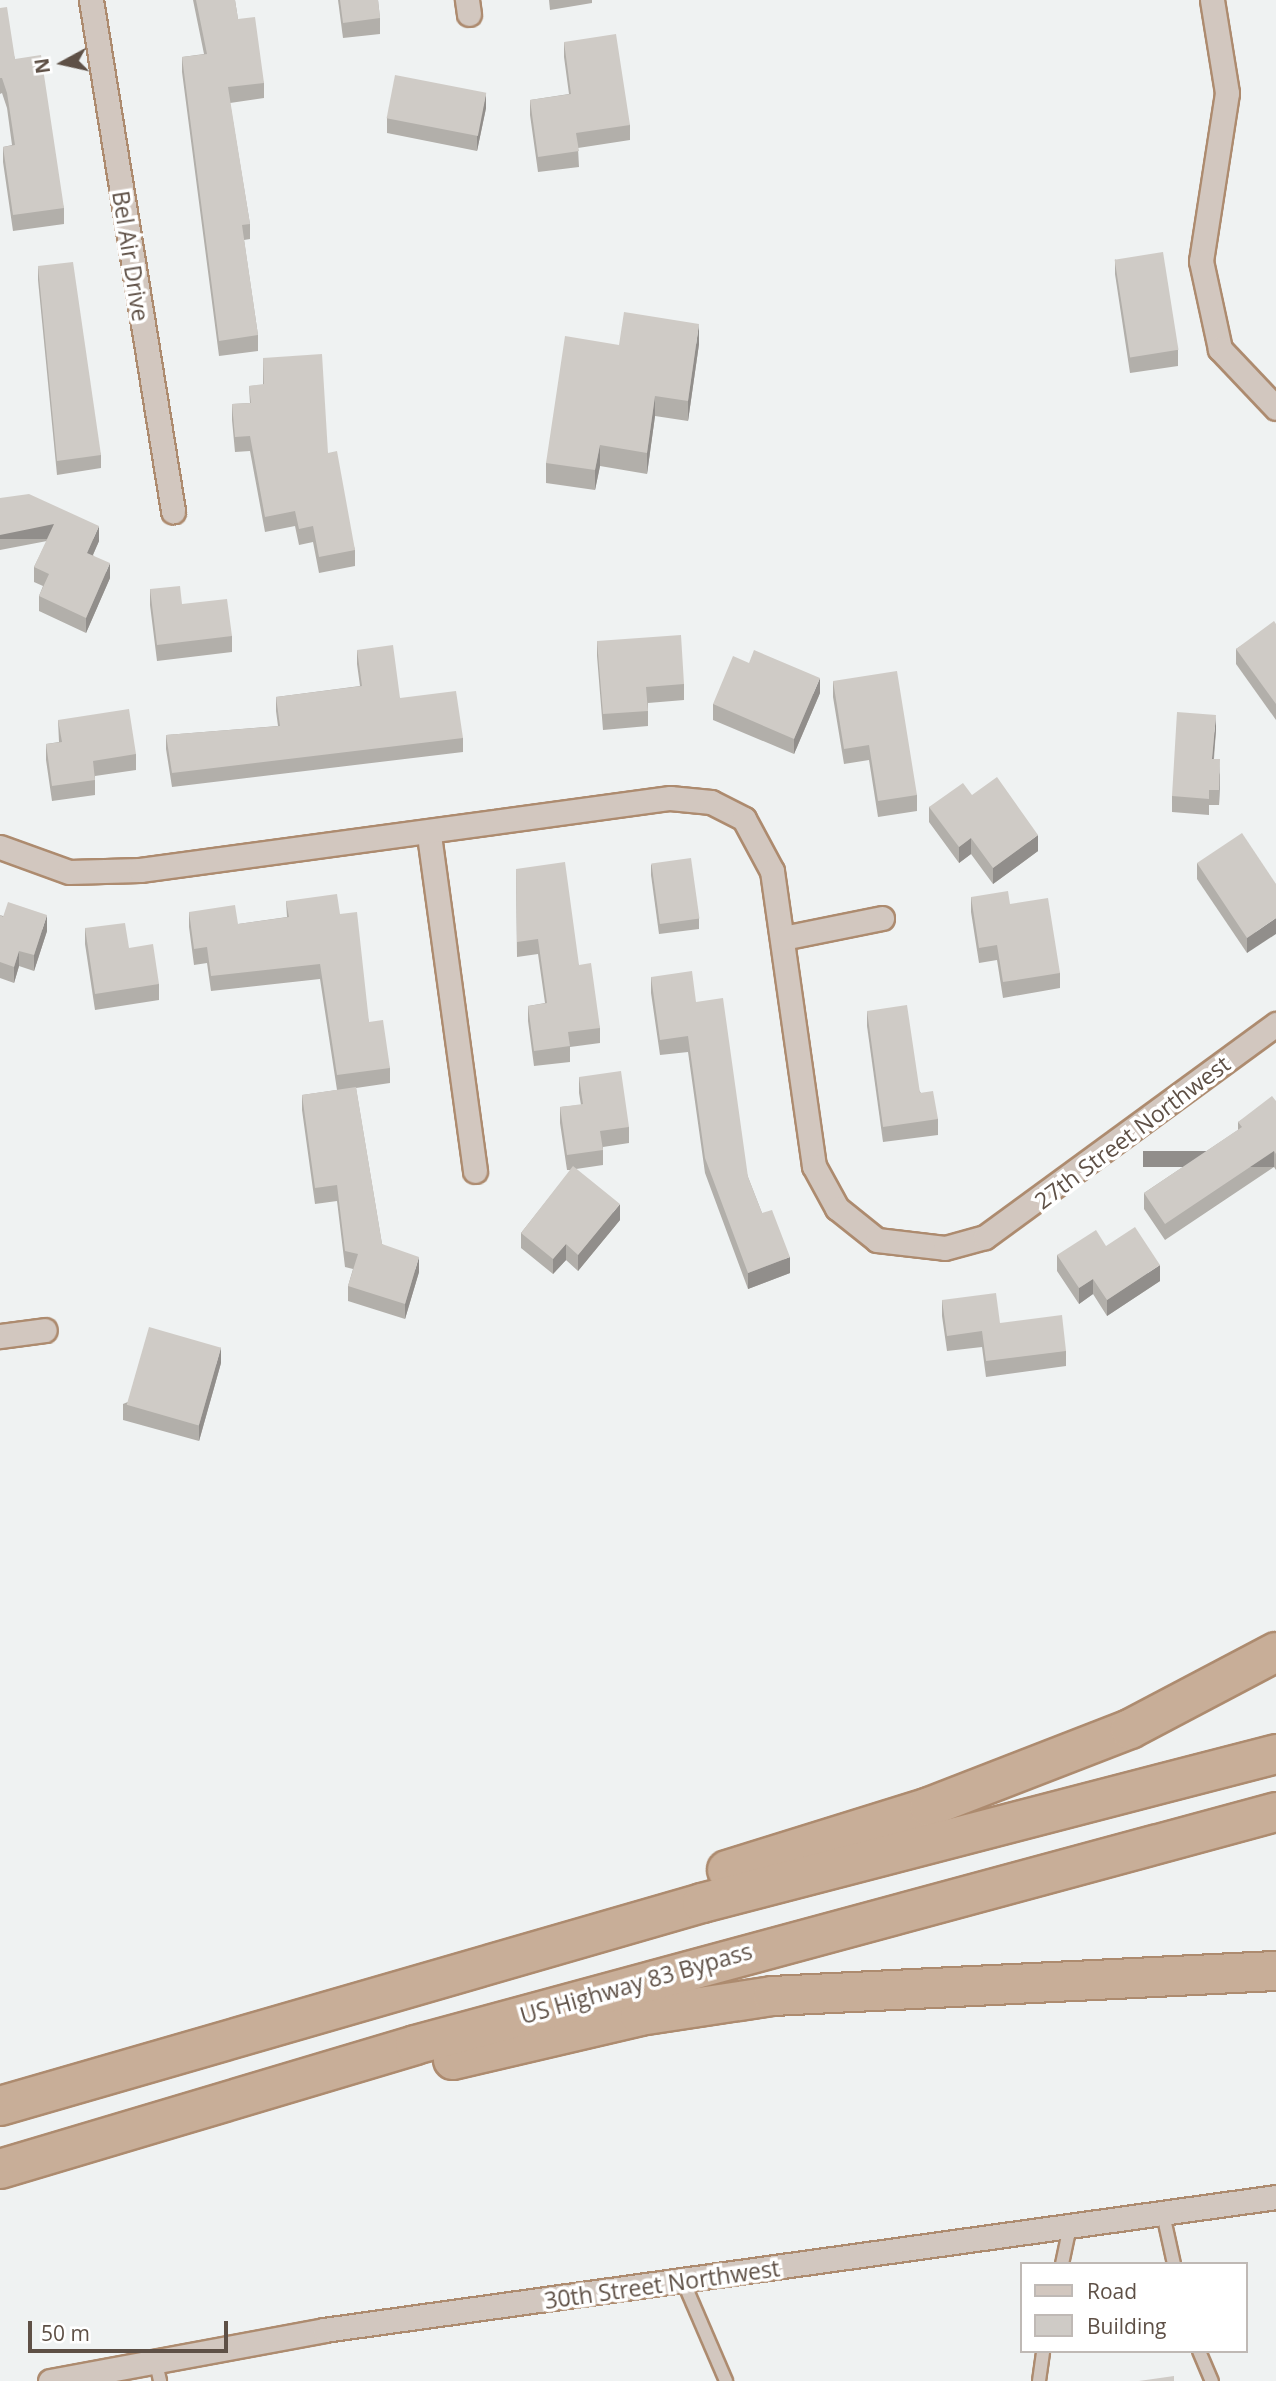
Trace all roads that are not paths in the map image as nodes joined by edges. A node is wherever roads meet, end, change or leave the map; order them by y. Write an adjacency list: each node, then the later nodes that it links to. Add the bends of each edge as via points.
1 (91, 0): 4 (street, Bel Air Drive)
2 (1212, 0): 3 (street, via 1227,93 1201,261 1220,349)
3 (1276, 408)
4 (173, 511)
5 (429, 835): 6 (street, via 140,870 69,872); 8 (street, via 670,798 711,802 744,819 761,840 772,871); 10 (street)
6 (0, 847)
7 (882, 918): 8 (street)
8 (783, 938): 9 (street, 27th Street Northwest, via 814,1166 837,1208 877,1240 945,1248 985,1237)
9 (1276, 1024)
10 (475, 1171)
11 (45, 1330): 12 (street)
12 (0, 1336)
13 (1276, 1652): 17 (highway, via 1118,1734 929,1807 528,1935)
14 (1276, 1755): 17 (highway, via 915,1845)
15 (1276, 1812): 18 (highway, US Highway 83 Bypass, via 933,1900)
16 (1276, 1971): 18 (highway, via 774,1996 640,2016 452,2060)
17 (414, 1987): 19 (highway)
18 (348, 2068): 20 (highway, US Highway 83 Bypass)
19 (0, 2106)
20 (0, 2169)
21 (1276, 2197): 22 (street, 30th Street Northwest)
22 (1163, 2214): 23 (street, 30th Street Northwest); 25 (lane)
23 (1070, 2227): 24 (lane); 26 (street, 30th Street Northwest)
24 (1062, 2262)
25 (1174, 2262)
26 (683, 2281): 29 (street, 30th Street Northwest); 31 (lane)
27 (1043, 2353): 32 (lane)
28 (1200, 2353): 33 (lane)
29 (158, 2370): 30 (street, 30th Street Northwest)
30 (50, 2381)
31 (726, 2381)
32 (1039, 2381)
33 (1212, 2381)

